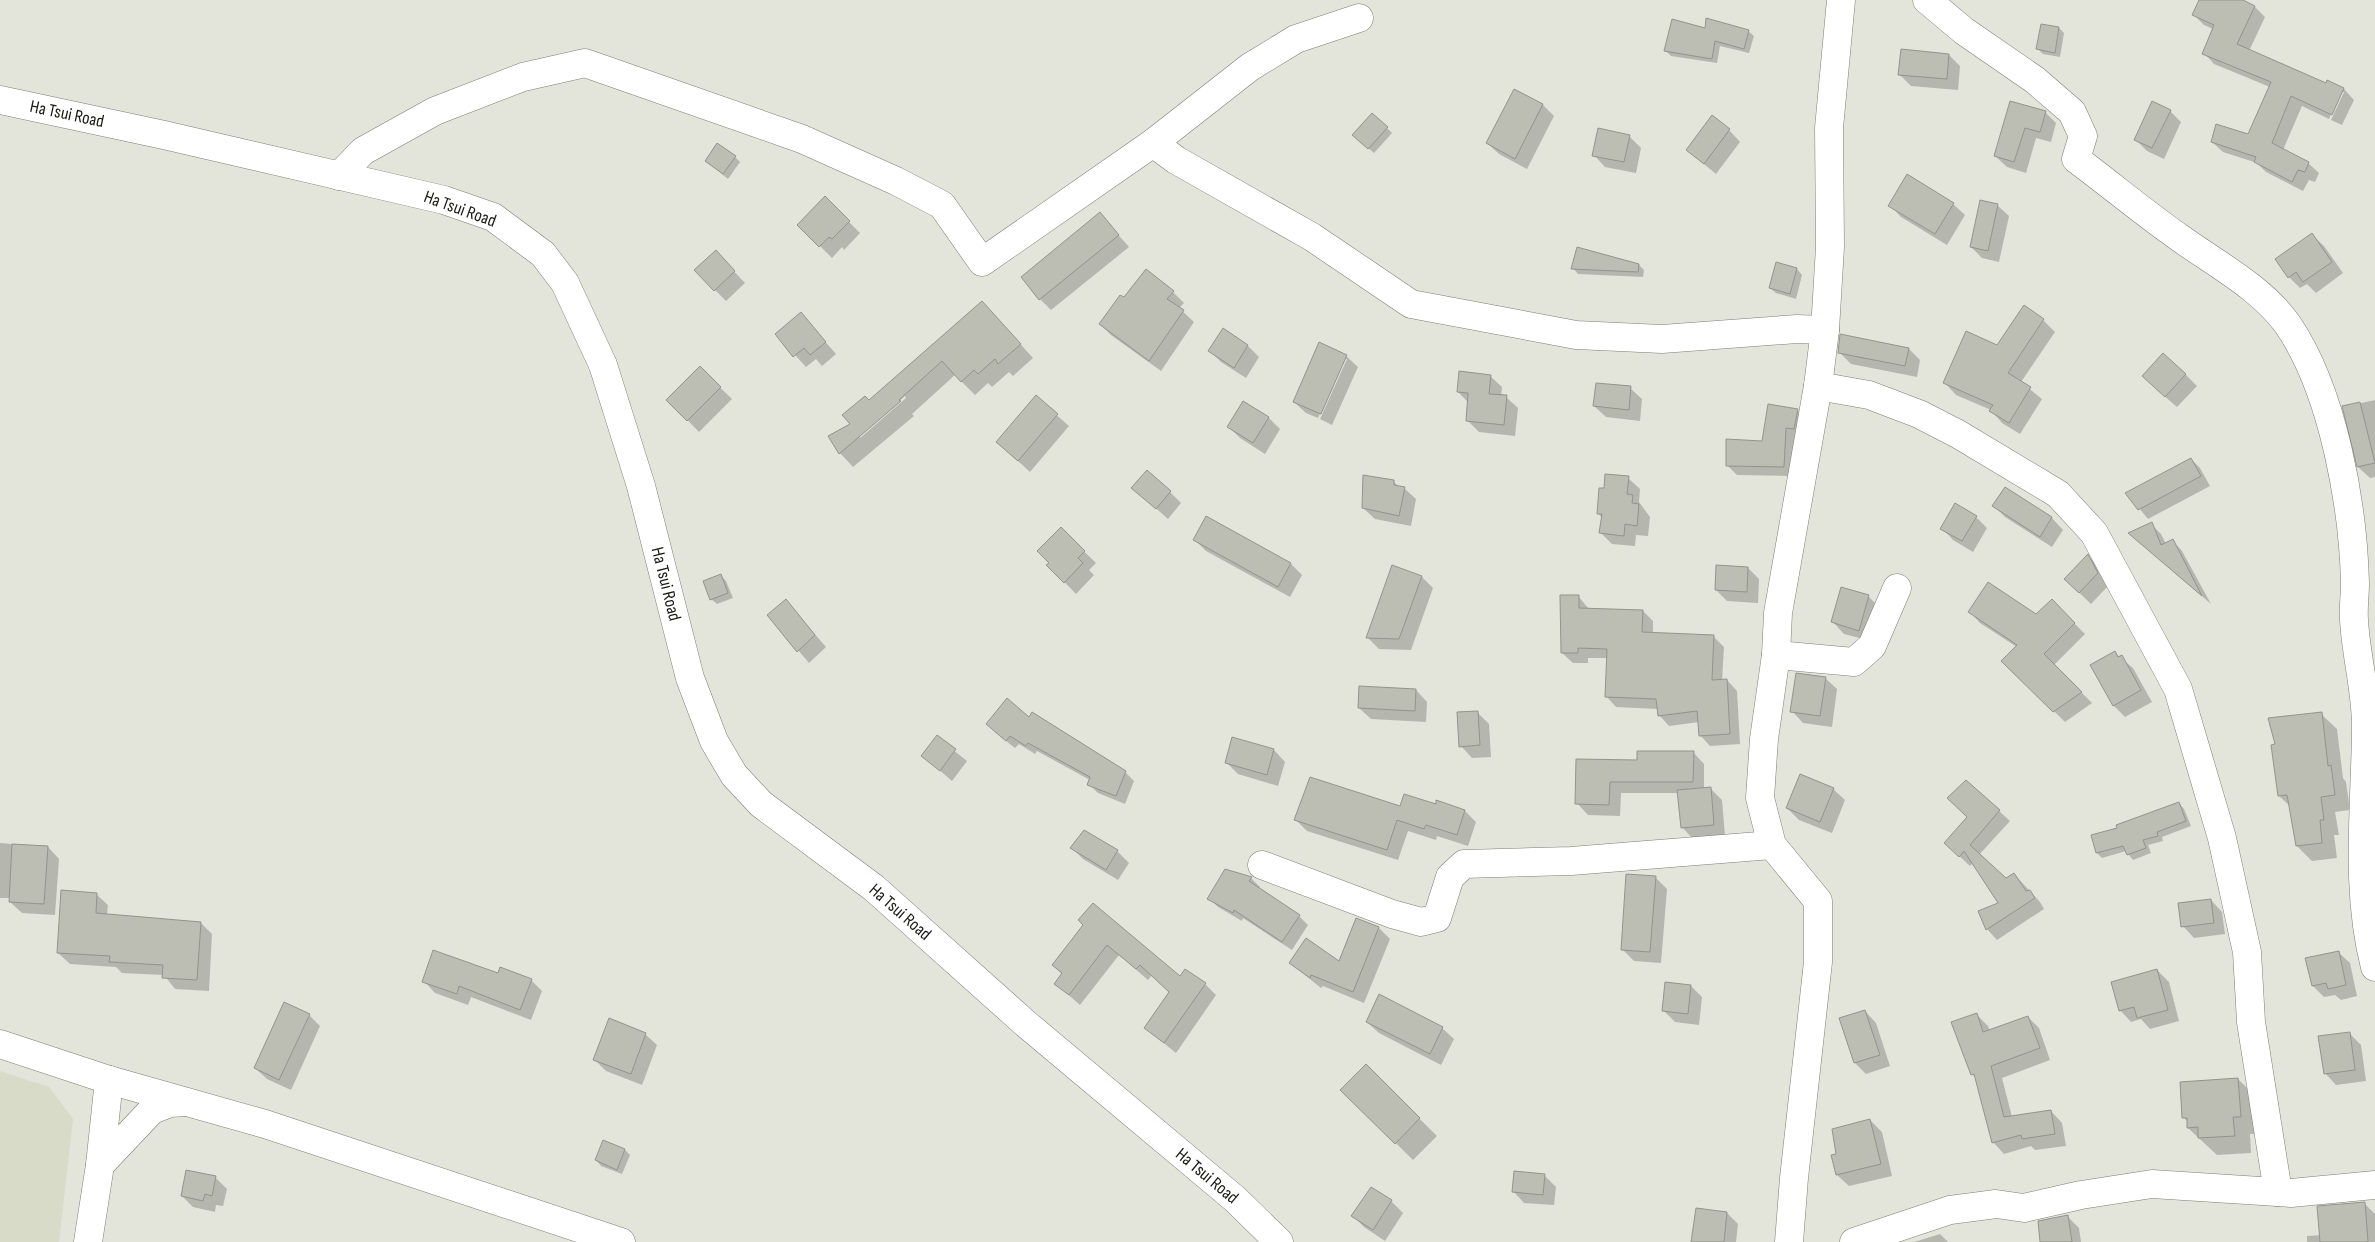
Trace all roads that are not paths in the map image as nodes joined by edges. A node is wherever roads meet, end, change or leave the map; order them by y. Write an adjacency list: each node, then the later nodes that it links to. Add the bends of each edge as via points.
1 (1841, 0): 7 (street, via 1829,128 1830,247)
2 (1927, 0): 13 (street, via 2072,112 2083,136 2076,159 2264,298 2287,325 2307,360 2333,425 2351,525 2354,619 2366,729 2362,804 2366,919)
3 (1359, 18): 5 (street, via 1296,39 1250,67)
4 (0, 100): 6 (street, Ha Tsui Road)
5 (1153, 143): 6 (street, via 982,262 942,205 896,181 802,139 585,63 522,78 435,111 363,151); 7 (street, via 1176,160 1312,237 1411,304 1576,334 1662,339 1797,329)
6 (339, 176): 22 (street, Ha Tsui Road, via 444,200 492,217 543,254 565,283 603,365 641,486 690,678 714,741 734,775 761,804 874,888 1025,1023 1235,1199)
7 (1825, 330): 8 (street)
8 (1818, 386): 10 (street, via 1778,614); 19 (street, via 1869,395 1920,414 1958,434 2058,494 2094,533 2178,689 2222,838 2247,952 2251,1022)
9 (1897, 588): 10 (street, via 1872,646 1854,662)
10 (1776, 655): 11 (street, via 1764,738 1760,798)
11 (1772, 845): 12 (street, via 1571,861 1464,864 1450,877 1437,918 1421,922); 23 (street, via 1818,901 1818,962)
12 (1262, 865)
13 (2375, 967)
14 (0, 1044): 15 (street)
15 (109, 1080): 16 (street); 17 (street)
16 (188, 1102): 17 (street, via 170,1103 152,1110); 21 (street, via 265,1124)
17 (100, 1165): 20 (street)
18 (2375, 1185): 19 (street)
19 (2278, 1192): 24 (street, via 2152,1184 2024,1208 1996,1204 1950,1210)
20 (88, 1242)
21 (621, 1242)
22 (1279, 1242)
23 (1789, 1242)
24 (1854, 1242)

